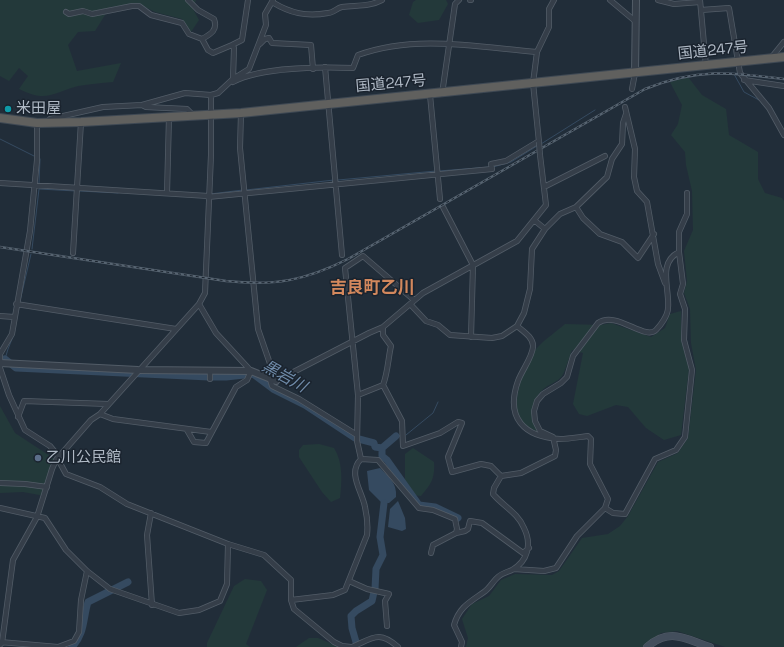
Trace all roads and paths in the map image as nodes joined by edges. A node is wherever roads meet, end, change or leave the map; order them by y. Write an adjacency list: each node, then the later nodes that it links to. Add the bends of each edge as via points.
1 (188, 0): 14 (street, via 198,10 214,19 214,30)
2 (248, 0): 17 (street, via 242,40)
3 (382, 0): 8 (street, via 360,6 341,7 330,13 288,11)
4 (554, 0): 19 (street, via 549,9 549,27)
5 (610, 0): 13 (street)
6 (638, 0): 13 (street)
7 (658, 0): 10 (street, via 674,4)
8 (272, 1): 18 (street, via 265,14 266,25)
9 (455, 1): 16 (street)
10 (700, 1): 11 (street)
11 (701, 10): 22 (street, via 729,8); 23 (street)
12 (66, 12): 14 (street, via 69,14 83,11 92,14 139,6 151,15 182,23 189,34)
13 (635, 21): 26 (street)
14 (202, 39): 17 (street, via 208,50 213,53)
15 (784, 42): 21 (street)
16 (450, 44): 19 (street); 25 (street, via 422,42 378,47 358,55 353,68); 33 (street)
17 (232, 45): 27 (street)
18 (259, 45): 24 (street, via 269,38 272,43 311,45); 27 (street, via 249,68)
19 (537, 52): 29 (street)
20 (784, 57): 21 (highway, 国道247号)
21 (770, 59): 22 (highway, 国道247号)
22 (737, 62): 23 (highway, 国道247号); 28 (street)
23 (706, 66): 26 (highway, 国道247号)
24 (313, 68): 25 (street); 30 (street, via 254,73)
25 (325, 68): 36 (street)
26 (634, 73): 29 (highway, 国道247号); 32 (street)
27 (233, 79): 30 (street)
28 (744, 80): 31 (street); 47 (street, via 769,108)
29 (533, 83): 33 (highway, 国道247号); 48 (street)
30 (228, 86): 34 (street)
31 (784, 86)
32 (632, 88)
33 (442, 94): 35 (highway, 国道247号)
34 (211, 95): 37 (street, via 185,92); 40 (street)
35 (430, 95): 36 (highway, 国道247号); 50 (street)
36 (327, 104): 39 (highway, 国道247号); 51 (street)
37 (142, 105): 42 (street, via 187,110); 46 (street, via 103,107)
38 (625, 107): 41 (street)
39 (241, 113): 40 (highway, 国道247号); 56 (street, via 240,148)
40 (210, 114): 42 (highway, 国道247号); 59 (street, via 211,155)
41 (626, 114): 62 (street, via 622,144 612,159 607,178); 65 (street, via 635,149 634,177 637,191 647,202)
42 (193, 115): 43 (highway, 国道247号)
43 (169, 117): 45 (highway, 国道247号); 57 (street)
44 (0, 118): 46 (highway, 国道247号)
45 (80, 122): 46 (highway, 国道247号); 55 (street)
46 (41, 123): 53 (street)
47 (784, 135)
48 (539, 142): 50 (street, via 506,162 491,167); 54 (street, bridge)
49 (605, 156): 54 (street)
50 (437, 172): 51 (street); 60 (street)
51 (335, 181): 56 (street); 68 (street)
52 (0, 183): 53 (street)
53 (35, 186): 55 (street); 72 (street, via 30,231)
54 (544, 187): 63 (street, via 546,204)
55 (76, 190): 57 (street); 67 (street)
56 (244, 191): 59 (street); 89 (street, via 258,329)
57 (167, 193): 59 (street)
58 (687, 193): 66 (street, via 687,214 679,232)
59 (208, 195): 73 (street, via 205,293)
60 (440, 199)
61 (443, 207): 69 (street)
62 (576, 207): 64 (street, via 560,214); 65 (street, via 583,218 600,234 622,242 638,258)
63 (534, 220): 64 (street); 69 (street, via 516,241)
64 (545, 229): 77 (street, via 532,249 530,289 524,313)
65 (654, 234): 70 (street, via 658,264)
66 (679, 252): 70 (street, via 668,262); 105 (street, via 683,284 680,294 686,309 684,340 692,370 685,437 676,450 655,459 625,514 613,513)
67 (74, 253)
68 (342, 255)
69 (473, 265): 71 (street); 80 (street)
70 (666, 285): 98 (street, via 668,309 656,330 647,332 622,322 603,319 573,356 567,377 537,401 535,421 540,431)
71 (414, 300): 74 (street); 81 (street, via 363,256 354,261 345,268)
72 (16, 304): 76 (street); 79 (street)
73 (200, 304): 79 (street); 85 (street, via 216,333)
74 (411, 305): 78 (street); 80 (street, via 426,321 438,325 450,335)
75 (0, 316): 76 (street)
76 (14, 317): 82 (street, via 9,342)
77 (517, 326): 80 (street, via 502,336); 98 (street, via 532,339 533,347 513,397 516,417 534,434)
78 (383, 328): 81 (street); 90 (street, via 383,335 391,346 387,364 388,374)
79 (176, 329): 86 (street)
80 (471, 337)
81 (352, 341): 89 (street); 91 (street)
82 (0, 354): 83 (street)
83 (0, 360): 84 (street)
84 (2, 364): 86 (street); 94 (street, via 2,375)
85 (251, 371): 87 (street); 89 (street); 96 (street, via 247,379 236,387)
86 (136, 372): 87 (street); 92 (street)
87 (210, 372): 88 (street)
88 (210, 379)
89 (273, 380): 97 (street, via 272,386)
90 (383, 385): 91 (street); 101 (street, via 402,421 403,446 440,433 458,422 462,423 448,457 452,472 481,464 491,466)
91 (358, 395): 97 (street)
92 (108, 404): 93 (street); 94 (street, via 24,401)
93 (100, 414): 95 (street); 99 (street, via 91,420)
94 (18, 417): 99 (street, via 25,430 50,446)
95 (187, 430): 96 (street); 96 (street, via 194,442 206,443)
96 (211, 432)
97 (357, 435): 100 (street)
98 (553, 437): 101 (street, via 555,456 521,473); 105 (street, via 561,439 588,436 592,439 590,464 608,499)
99 (58, 459): 103 (street); 106 (street, via 66,474)
100 (361, 459): 108 (street, via 378,460 419,508 433,510 455,520); 114 (street, via 356,464 355,475 365,506 368,527)
101 (501, 476): 110 (street, via 493,494 510,508 524,527)
102 (0, 483): 103 (street)
103 (47, 487): 107 (street)
104 (0, 508): 107 (street)
105 (605, 508): 112 (street, via 577,536 556,568 544,571)
106 (151, 514): 109 (street); 116 (street, via 147,535)
107 (37, 516): 113 (street, via 46,518 66,550); 118 (street, via 13,560)
108 (456, 533): 110 (street, via 468,529 470,521 482,523 523,553); 111 (street, via 433,545)
109 (228, 544): 115 (street, via 264,555 286,574 291,580); 116 (street, via 227,584 220,601 199,610 179,613)
110 (528, 548): 112 (street, via 526,557)
111 (431, 553)
112 (514, 569): 121 (street, via 499,576 485,592 470,600 460,611 454,625 462,642)
113 (87, 571): 116 (street, via 110,589); 118 (street, via 81,600 80,632 74,641 58,647)
114 (349, 581): 115 (street, via 345,590 333,595); 117 (street, via 389,594 385,601)
115 (291, 600): 119 (street, via 294,609 324,634 342,646)
116 (152, 605)
117 (387, 626)
118 (1, 643)
119 (351, 647): 120 (street, via 378,636 387,637)
120 (398, 647)
121 (461, 647)
122 (647, 647): 123 (main road, via 662,636 673,635)
123 (710, 647)

